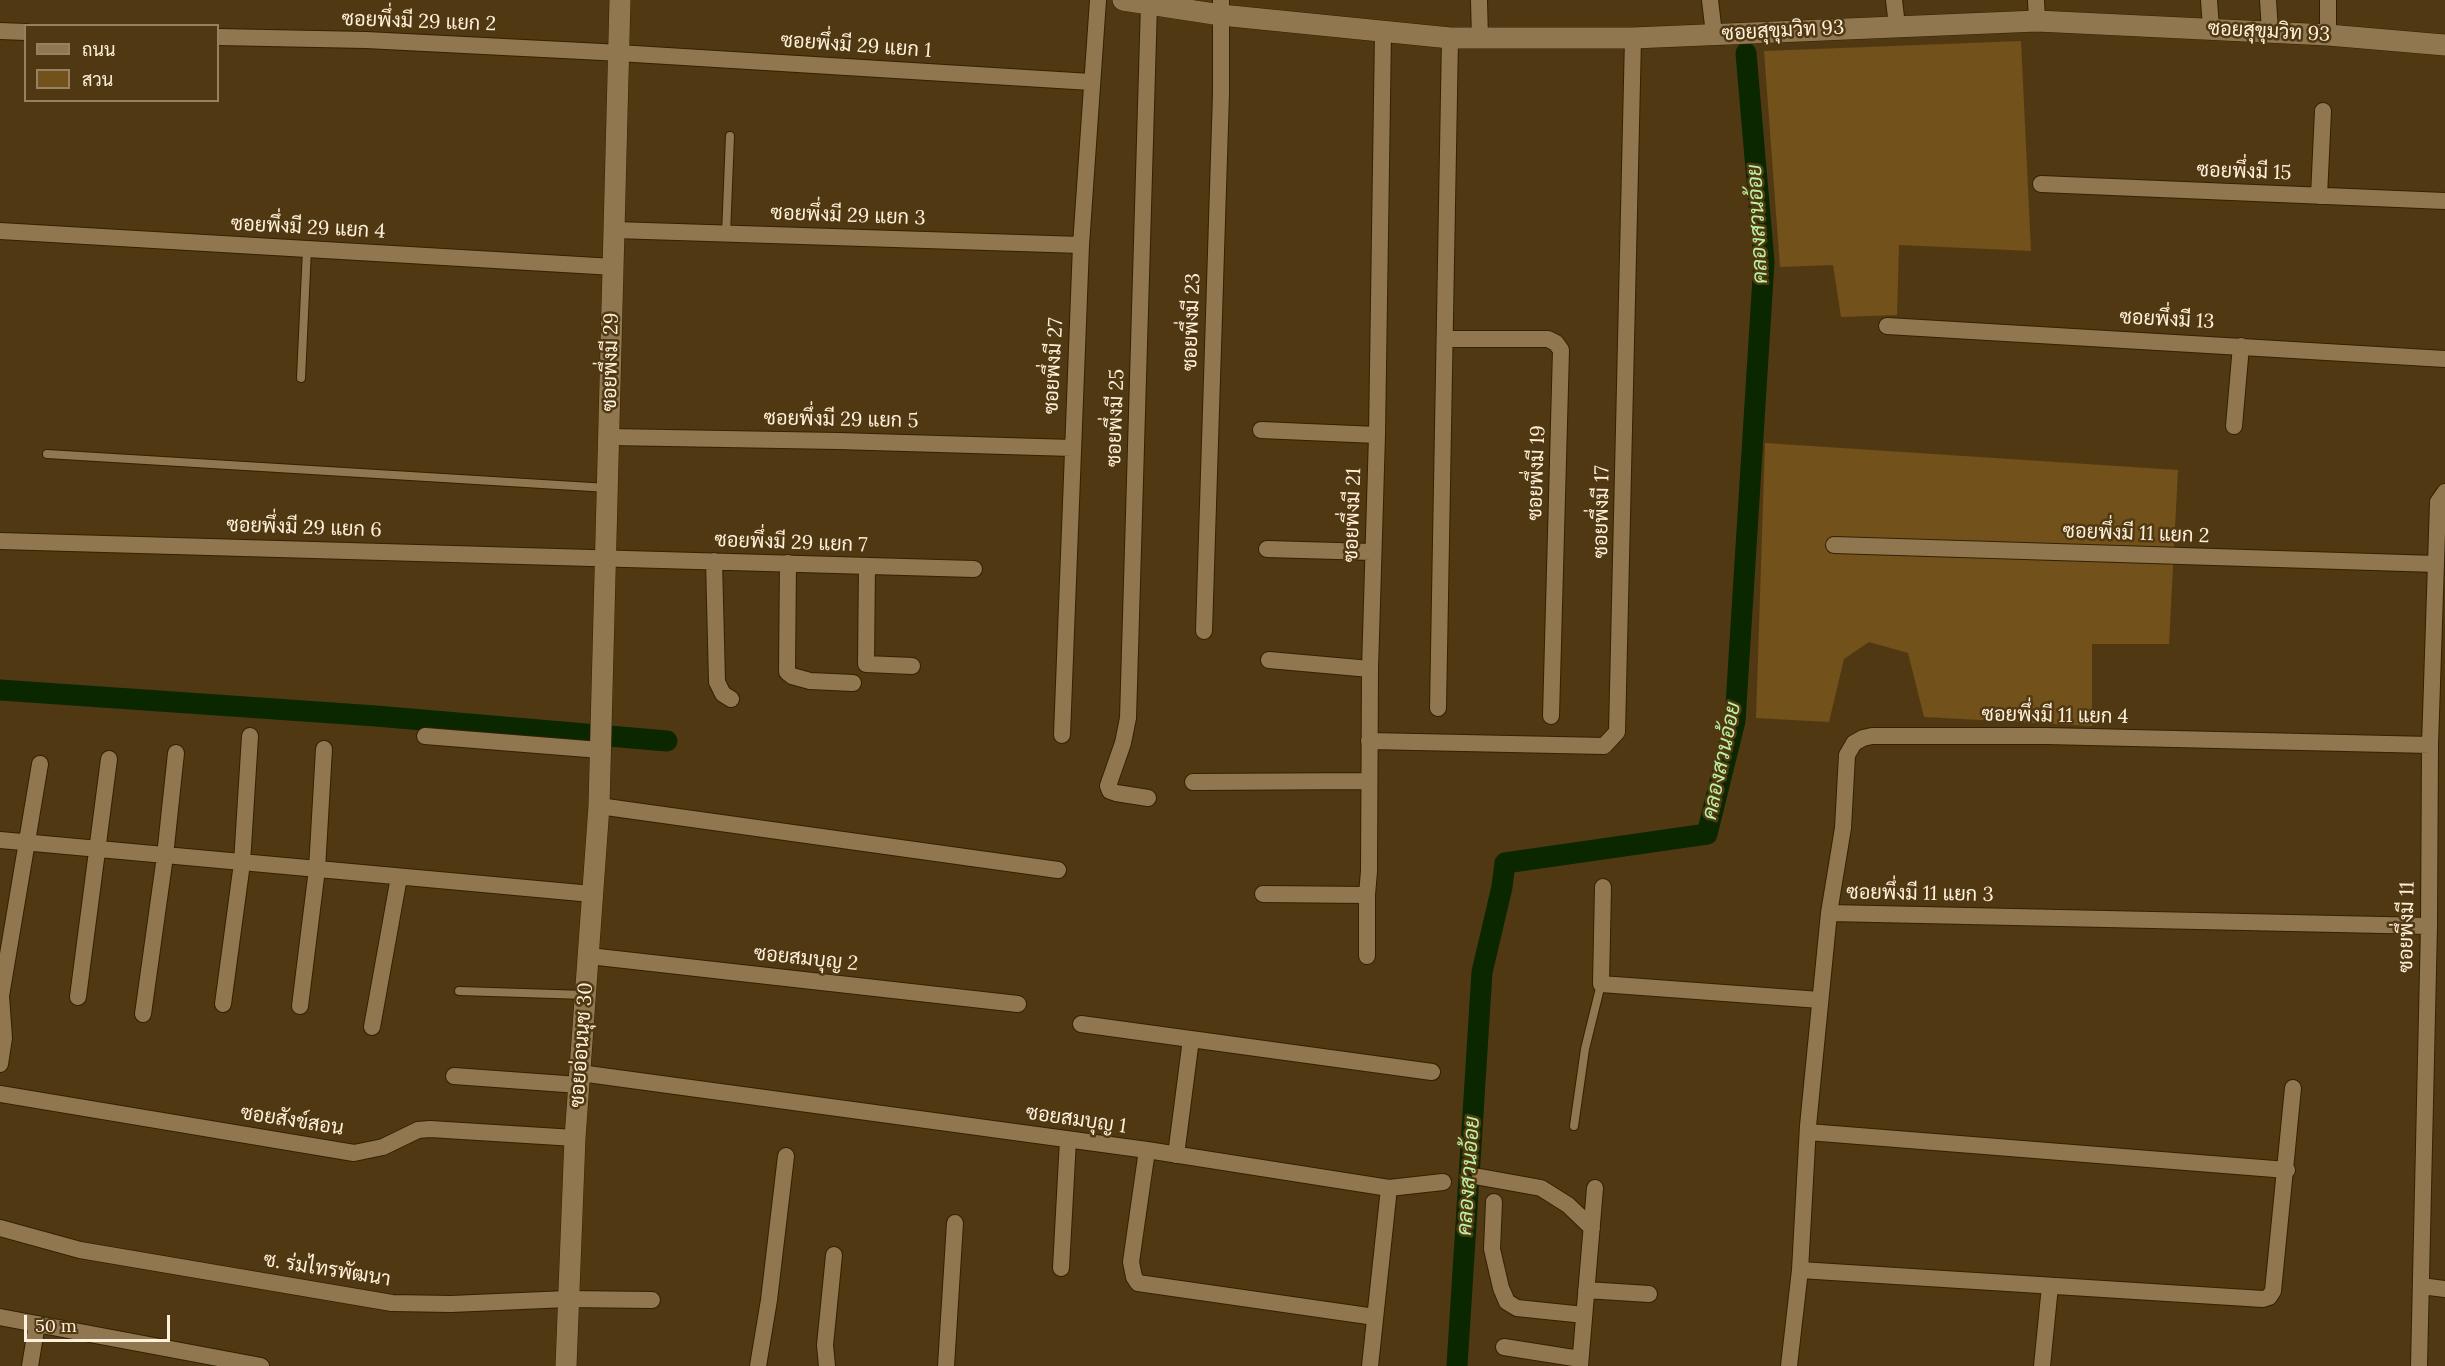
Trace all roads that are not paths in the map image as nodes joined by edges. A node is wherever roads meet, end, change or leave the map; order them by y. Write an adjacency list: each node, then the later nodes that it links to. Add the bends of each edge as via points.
1 (620, 0): 26 (street, ซอยพึ่งมี 29)
2 (1098, 0): 27 (street, ซอยพึ่งมี 27)
3 (1123, 0): 10 (street, ซอยสุขุมวิท 93)
4 (1479, 0): 24 (street)
5 (1710, 0): 19 (street)
6 (1894, 0): 13 (street)
7 (2209, 0): 14 (street)
8 (2268, 0): 18 (street)
9 (2328, 0): 20 (street)
10 (1149, 4): 11 (street, ซอยสุขุมวิท 93); 82 (street, ซอยพึ่งมี 25, via 1128,718 1108,786 1116,793)
11 (1221, 7): 17 (street, ซอยสุขุมวิท 93); 62 (street, ซอยพึ่งมี 23)
12 (2037, 10): 13 (street, ซอยสุขุมวิท 93); 14 (street, ซอยสุขุมวิท 93)
13 (1897, 26): 19 (street, ซอยสุขุมวิท 93)
14 (2211, 28): 18 (street, ซอยสุขุมวิท 93)
15 (0, 31): 16 (street)
16 (24, 32)
17 (1383, 32): 23 (street, ซอยสุขุมวิท 93); 46 (street, ซอยพึ่งมี 21)
18 (2270, 32): 20 (street, ซอยสุขุมวิท 93)
19 (1714, 34): 22 (street, ซอยสุขุมวิท 93)
20 (2328, 35): 25 (street, ซอยสุขุมวิท 93)
21 (219, 37): 26 (street, ซอยพึ่งมี 29 แยก 2)
22 (1632, 38): 24 (street, ซอยสุขุมวิท 93); 74 (street, ซอยพึ่งมี 17, via 1617,732 1604,746)
23 (1450, 39): 24 (street, ซอยสุขุมวิท 93); 40 (street)
24 (1480, 39)
25 (2445, 45)
26 (619, 52): 27 (street, ซอยพึ่งมี 29 แยก 1); 33 (street, ซอยพึ่งมี 29)
27 (1091, 82): 36 (street, ซอยพึ่งมี 27)
28 (2323, 111): 31 (street)
29 (730, 136): 35 (lane)
30 (2041, 184): 31 (street, ซอยพึ่งมี 15)
31 (2319, 196): 32 (street, ซอยพึ่งมี 15)
32 (2445, 201)
33 (615, 230): 35 (street, ซอยพึ่งมี 29 แยก 3); 38 (street, ซอยพึ่งมี 29)
34 (0, 231): 37 (street, ซอยพึ่งมี 29 แยก 4)
35 (726, 234): 36 (street, ซอยพึ่งมี 29 แยก 3)
36 (1081, 245): 48 (street, ซอยพึ่งมี 27)
37 (307, 249): 38 (street, ซอยพึ่งมี 29 แยก 4); 43 (lane)
38 (614, 267): 47 (street, ซอยพึ่งมี 29)
39 (1887, 326): 41 (street, ซอยพึ่งมี 13)
40 (1446, 339): 68 (street); 69 (street, ซอยพึ่งมี 19, via 1548,339 1561,350)
41 (2241, 346): 42 (street, ซอยพึ่งมี 13); 44 (street)
42 (2445, 358)
43 (301, 378)
44 (2234, 426)
45 (1261, 430): 46 (street)
46 (1377, 435): 55 (street, ซอยพึ่งมี 21)
47 (610, 437): 48 (street, ซอยพึ่งมี 29 แยก 5); 50 (street, ซอยพึ่งมี 29)
48 (1072, 448): 70 (street, ซอยพึ่งมี 27)
49 (47, 454): 50 (lane)
50 (608, 488): 56 (street, ซอยพึ่งมี 29)
51 (2445, 492): 59 (street, ซอยพึ่งมี 11, via 2438,502)
52 (0, 541): 56 (street, ซอยพึ่งมี 29 แยก 6)
53 (1834, 545): 59 (street, ซอยพึ่งมี 11 แยก 2)
54 (1267, 549): 55 (street)
55 (1372, 552): 65 (street, ซอยพึ่งมี 21)
56 (607, 557): 57 (street, ซอยพึ่งมี 29 แยก 7); 73 (street, ซอยพึ่งมี 29)
57 (714, 561): 58 (street, ซอยพึ่งมี 29 แยก 7); 67 (street, via 717,682)
58 (788, 563): 60 (street, ซอยพึ่งมี 29 แยก 7); 66 (street, via 787,672 810,681)
59 (2436, 564): 75 (street, ซอยพึ่งมี 11)
60 (867, 566): 61 (street, ซอยพึ่งมี 29 แยก 7); 64 (street, via 866,664)
61 (974, 570)
62 (1204, 631)
63 (1269, 660): 65 (street)
64 (912, 666)
65 (1370, 669): 74 (street, ซอยพึ่งมี 21)
66 (853, 683)
67 (731, 699)
68 (1438, 708)
69 (1551, 716)
70 (1062, 735)
71 (250, 736): 88 (street)
72 (425, 736): 73 (street)
73 (601, 739): 83 (street, ซอยอ่อนนุช 30)
74 (1369, 741): 80 (street, ซอยพึ่งมี 21)
75 (2430, 745): 96 (street, ซอยพึ่งมี 11 แยก 4, via 2047,736 1863,738 1854,743 1847,755 1843,828); 97 (street, ซอยพึ่งมี 11)
76 (324, 749): 89 (street)
77 (176, 753): 87 (street)
78 (109, 759): 86 (street)
79 (40, 764): 85 (street)
80 (1368, 781): 81 (street); 95 (street, ซอยพึ่งมี 21)
81 (1193, 782)
82 (1148, 798)
83 (599, 806): 90 (street); 93 (street, ซอยอ่อนนุช 30)
84 (0, 840): 85 (street)
85 (27, 842): 86 (street); 112 (street, via 1,996 4,1038)
86 (97, 850): 87 (street); 103 (street)
87 (165, 856): 88 (street); 108 (street)
88 (242, 863): 89 (street); 105 (street)
89 (317, 869): 91 (street); 107 (street)
90 (1058, 870)
91 (399, 877): 93 (street); 110 (street)
92 (1603, 887): 100 (street)
93 (592, 894): 98 (street, ซอยอ่อนนุช 30)
94 (1263, 894): 95 (street)
95 (1367, 895): 99 (street, ซอยพึ่งมี 21)
96 (1829, 913): 97 (street, ซอยพึ่งมี 11 แยก 3); 104 (street, ซอยพึ่งมี 11 แยก 3)
97 (2429, 926): 138 (street, ซอยพึ่งมี 11)
98 (589, 956): 102 (street, ซอยอ่อนนุช 30); 106 (street, ซอยสมบุญ 2)
99 (1367, 956)
100 (1601, 984): 104 (street); 118 (lane, via 1584,1049)
101 (459, 991): 102 (lane)
102 (586, 996): 115 (street, ซอยอ่อนนุช 30)
103 (78, 997)
104 (1820, 1000): 119 (street, ซอยพึ่งมี 11 แยก 3)
105 (223, 1004)
106 (1018, 1004)
107 (300, 1006)
108 (143, 1014)
109 (1081, 1024): 111 (street)
110 (372, 1027)
111 (1191, 1039): 113 (street); 123 (street)
112 (0, 1064)
113 (1432, 1072)
114 (454, 1076): 115 (street, ซอยสมบุญ 1)
115 (580, 1079): 120 (street, ซอยอ่อนนุช 30); 121 (street, ซอยสมบุญ 1)
116 (2293, 1088): 125 (street)
117 (0, 1094): 120 (street, ซอยสังข์สอน, via 354,1152 383,1147 418,1130 430,1129)
118 (1574, 1126)
119 (1808, 1132): 125 (street); 136 (street, ซอยพึ่งมี 11 แยก 3)
120 (575, 1138): 142 (street, ซอยอ่อนนุช 30)
121 (1068, 1140): 122 (street, ซอยสมบุญ 1); 135 (street)
122 (1147, 1150): 123 (street, ซอยสมบุญ 1); 146 (street, via 1131,1262 1138,1283)
123 (1176, 1155): 128 (street, ซอยสมบุญ 1)
124 (786, 1156): 154 (street)
125 (2287, 1170): 137 (street, via 2273,1291 2269,1297)
126 (1480, 1177): 133 (street, via 1541,1188 1568,1205)
127 (1443, 1182): 128 (street, ซอยสมบุญ 1)
128 (1389, 1188): 146 (street)
129 (1595, 1188): 133 (street)
130 (1494, 1202): 144 (street, via 1491,1249 1507,1302 1517,1308)
131 (954, 1223): 156 (street)
132 (0, 1228): 142 (street, ซ. ร่มไทรพัฒนา, via 80,1250 392,1303)
133 (1592, 1228): 140 (street)
134 (834, 1256): 155 (street, via 825,1345)
135 (1061, 1268)
136 (1800, 1270): 137 (street); 158 (street, ซอยพึ่งมี 11 แยก 3)
137 (2050, 1286): 159 (street)
138 (2421, 1286): 139 (street); 160 (street, ซอยพึ่งมี 11)
139 (2445, 1289)
140 (1586, 1290): 141 (street); 144 (street)
141 (1649, 1294)
142 (568, 1299): 143 (street, ซ. ร่มไทรพัฒนา); 153 (street, ซอยอ่อนนุช 30)
143 (652, 1300)
144 (1584, 1315): 150 (street)
145 (0, 1317): 147 (street)
146 (1376, 1317): 157 (street)
147 (37, 1324): 149 (street); 151 (street)
148 (1504, 1347): 150 (street)
149 (192, 1360): 152 (street)
150 (1580, 1363)
151 (30, 1366)
152 (261, 1366)
153 (566, 1366)
154 (758, 1366)
155 (827, 1366)
156 (946, 1366)
157 (1370, 1366)
158 (1789, 1366)
159 (2042, 1366)
160 (2419, 1366)

